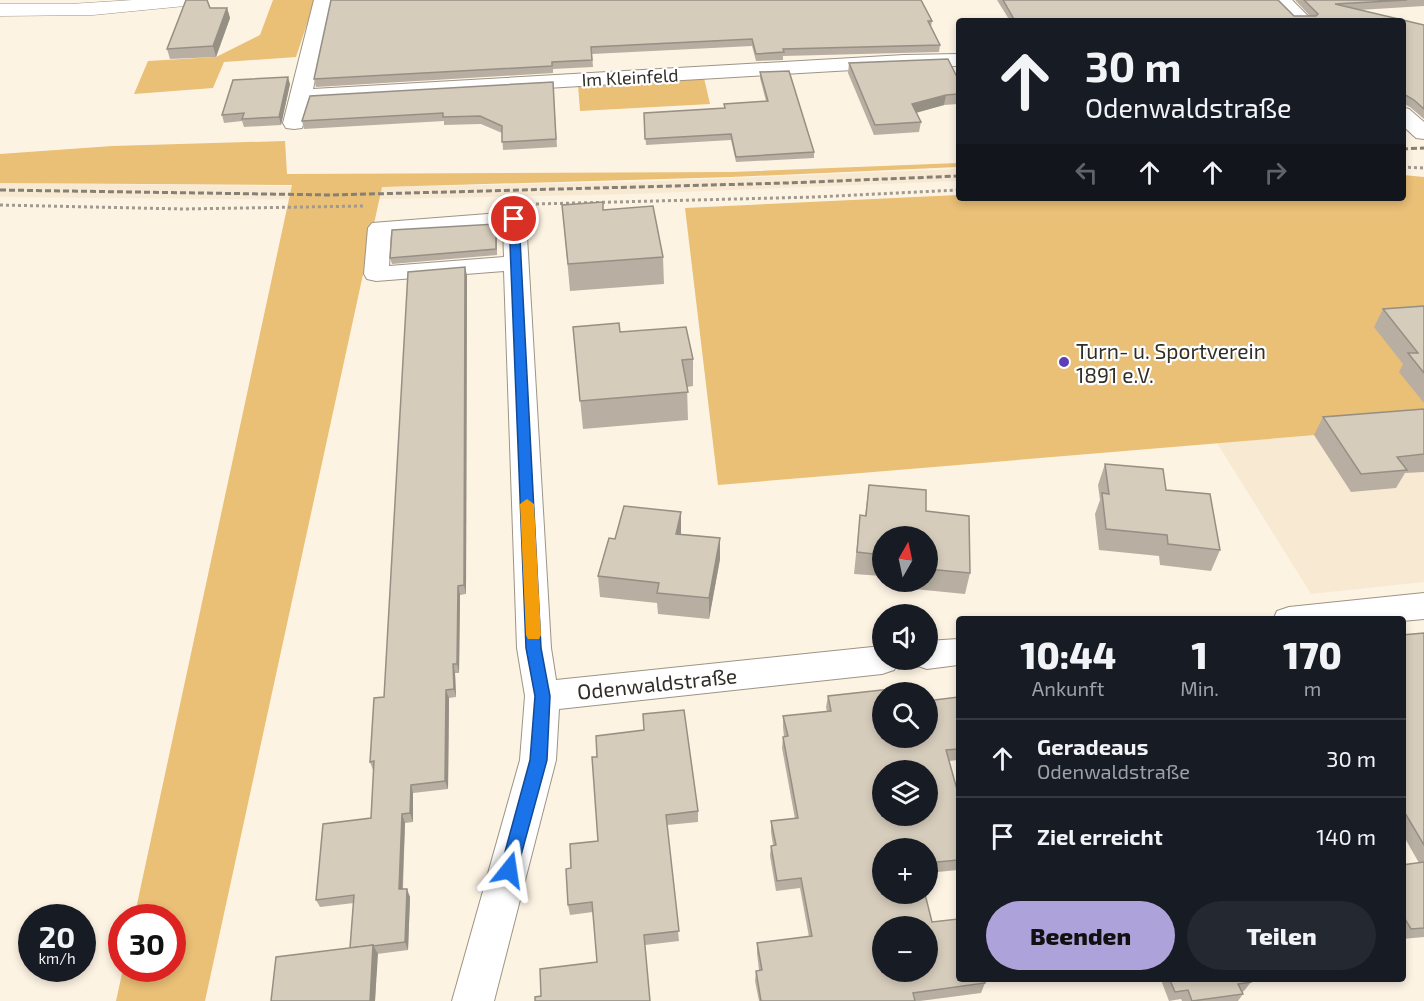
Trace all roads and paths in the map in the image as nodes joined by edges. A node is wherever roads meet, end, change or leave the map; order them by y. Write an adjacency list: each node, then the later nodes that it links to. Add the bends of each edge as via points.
1 (121, 0): 5 (street)
2 (185, 0): 5 (street, via 64,12)
3 (323, 0): 8 (street)
4 (1281, 0): 6 (street)
5 (0, 10)
6 (1301, 18)
7 (956, 60): 8 (street, Im Kleinfeld)
8 (301, 96): 10 (street)
9 (1406, 117): 11 (street)
10 (294, 123)
11 (1424, 134)
12 (1406, 167): 13 (path)
13 (1424, 168)
14 (515, 263): 14 (street, via 376,274 380,228 514,219); 20 (street, via 534,648)
15 (1424, 606): 16 (street)
16 (1328, 616)
17 (956, 652): 18 (street)
18 (938, 654)
19 (872, 661): 20 (street, Odenwaldstraße)
20 (542, 696): 21 (street, via 538,760)
21 (473, 1001)

